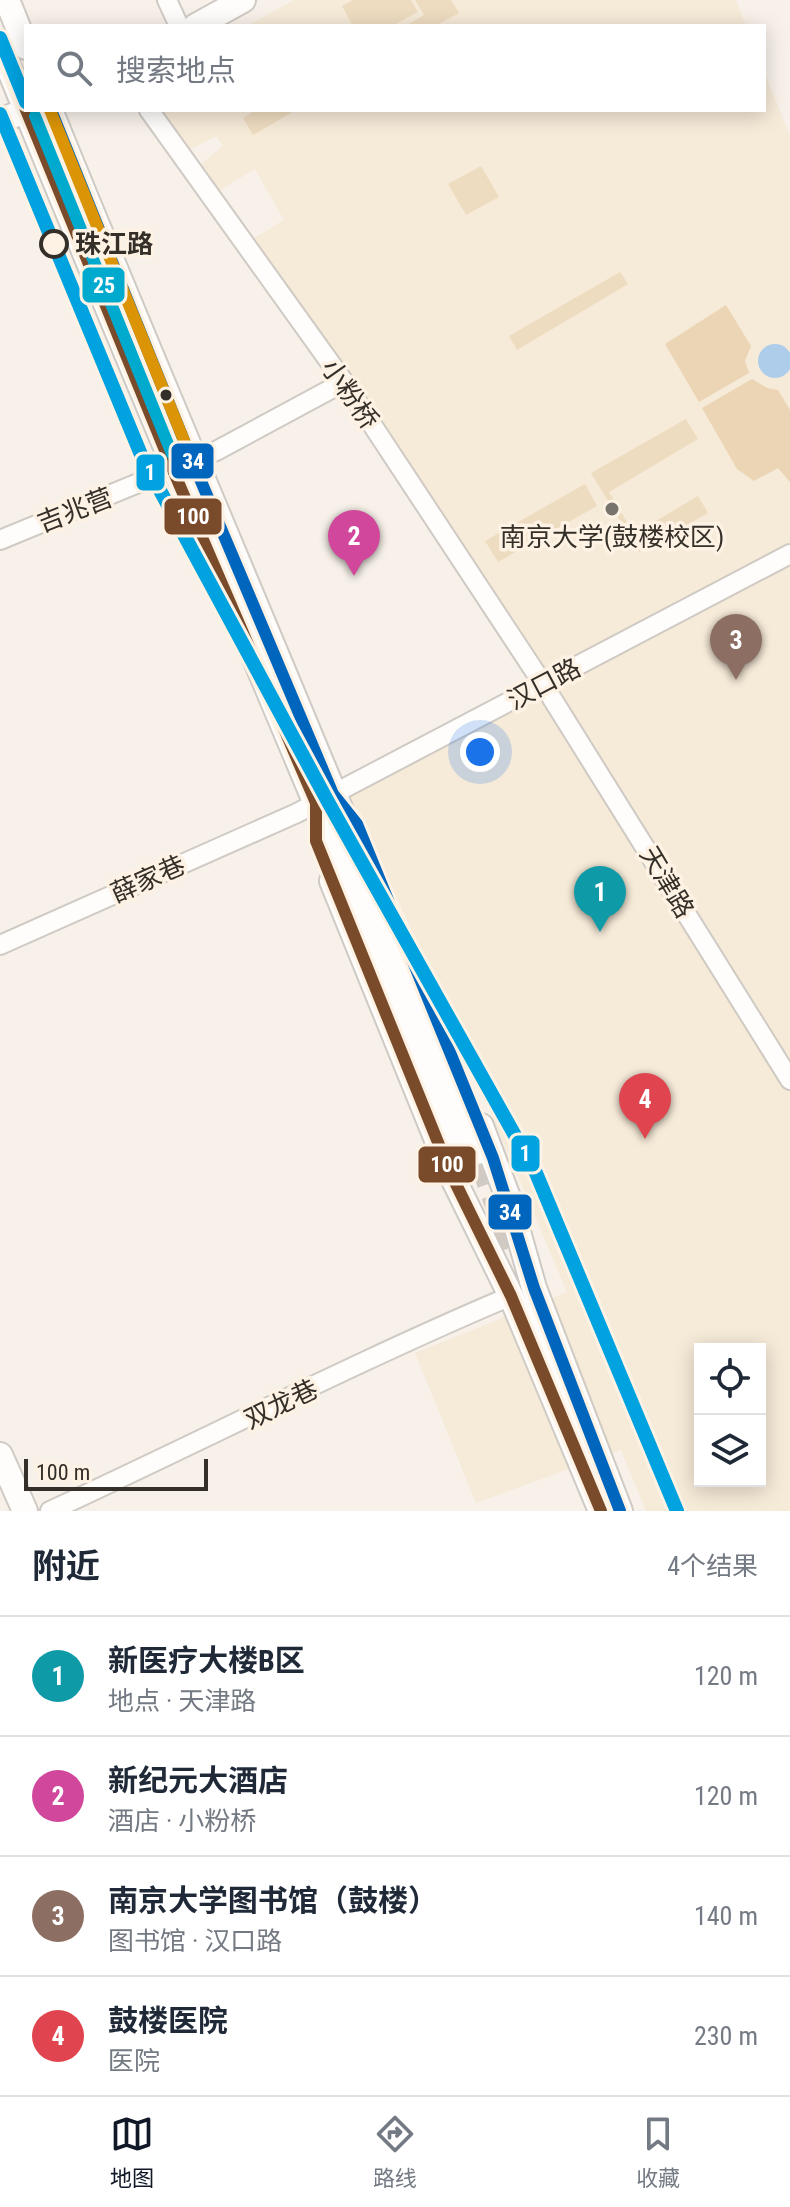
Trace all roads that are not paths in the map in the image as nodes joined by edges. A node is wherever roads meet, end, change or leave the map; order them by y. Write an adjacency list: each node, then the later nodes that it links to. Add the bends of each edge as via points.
1 (7, 0): 6 (main road)
2 (167, 0): 4 (street)
3 (243, 0): 5 (main road)
4 (178, 24)
5 (200, 24)
6 (24, 42)
7 (0, 46): 8 (main road)
8 (24, 105)
9 (24, 111): 13 (main road)
10 (27, 112): 15 (main road)
11 (51, 112): 15 (main road)
12 (150, 112): 14 (street, 小粉桥)
13 (0, 121)
14 (344, 382): 15 (street, 吉兆营); 18 (street, 小粉桥)
15 (184, 460): 16 (street, 吉兆营); 19 (main road)
16 (0, 540)
17 (790, 554): 18 (street, 汉口路)
18 (543, 684): 19 (street, 汉口路); 21 (street, 天津路)
19 (316, 803): 19 (main road, via 408,972 473,1164 346,871); 20 (street, 薛家巷); 22 (main road, via 316,841 450,1172); 27 (main road, via 357,824 448,1038 509,1200 534,1288)
20 (5, 938)
21 (790, 1080)
22 (511, 1296): 25 (street, 双龙巷); 26 (main road)
23 (0, 1455): 24 (main road)
24 (25, 1511)
25 (50, 1511)
26 (601, 1511)
27 (620, 1511)

